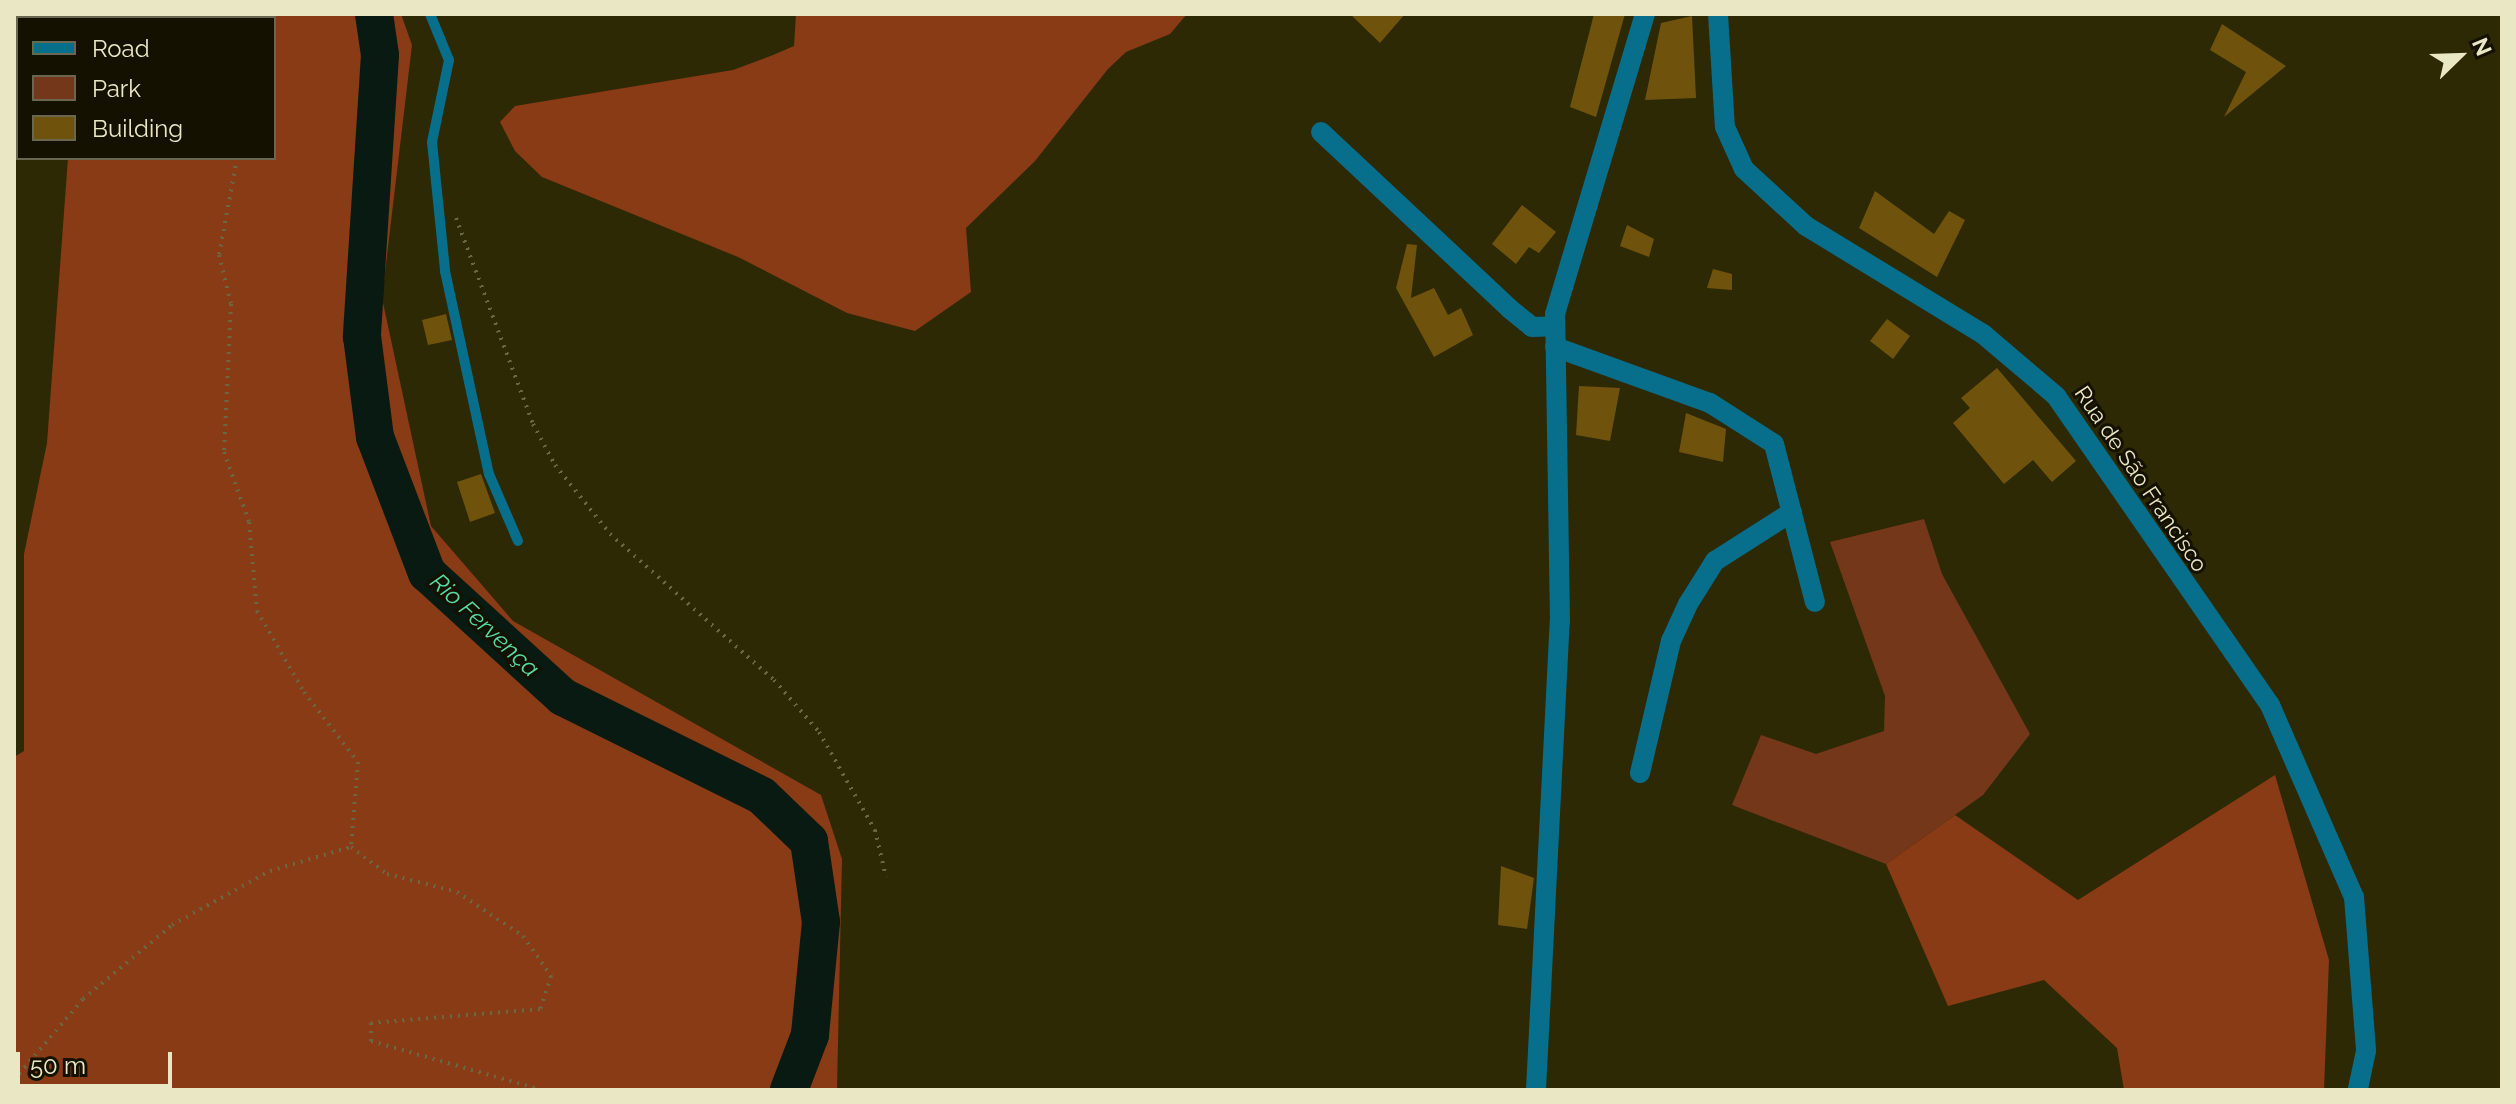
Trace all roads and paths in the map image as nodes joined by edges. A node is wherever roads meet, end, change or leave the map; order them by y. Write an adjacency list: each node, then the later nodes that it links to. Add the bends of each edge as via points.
1 (430, 14): 10 (lane, via 449,60 432,142 445,271 489,474)
2 (1645, 14): 7 (street)
3 (1718, 14): 18 (street, Rua de São Francisco, via 1725,127 1744,169 1806,226 1983,334 2056,396 2270,705 2354,897 2366,1051)
4 (1321, 132): 7 (street, via 1510,309 1532,327)
5 (237, 160): 13 (path, via 219,255 231,304 224,452 249,522 257,611 304,692 358,762)
6 (454, 205): 14 (path, via 533,424 555,465 610,534 774,680 819,732 875,830)
7 (1555, 326): 8 (street)
8 (1555, 347): 9 (street, via 1752,424 1774,444); 17 (street, via 1560,622)
9 (1792, 512): 11 (street); 12 (street, via 1715,561 1688,604 1671,641)
10 (518, 541)
11 (1815, 602)
12 (1640, 773)
13 (351, 847): 15 (path, via 270,871 172,925 83,999); 16 (path, via 387,874 457,892 523,936 551,976 540,1009 371,1023 371,1041)
14 (886, 877)
15 (14, 1080)
16 (542, 1090)
17 (1536, 1090)
18 (2358, 1090)

